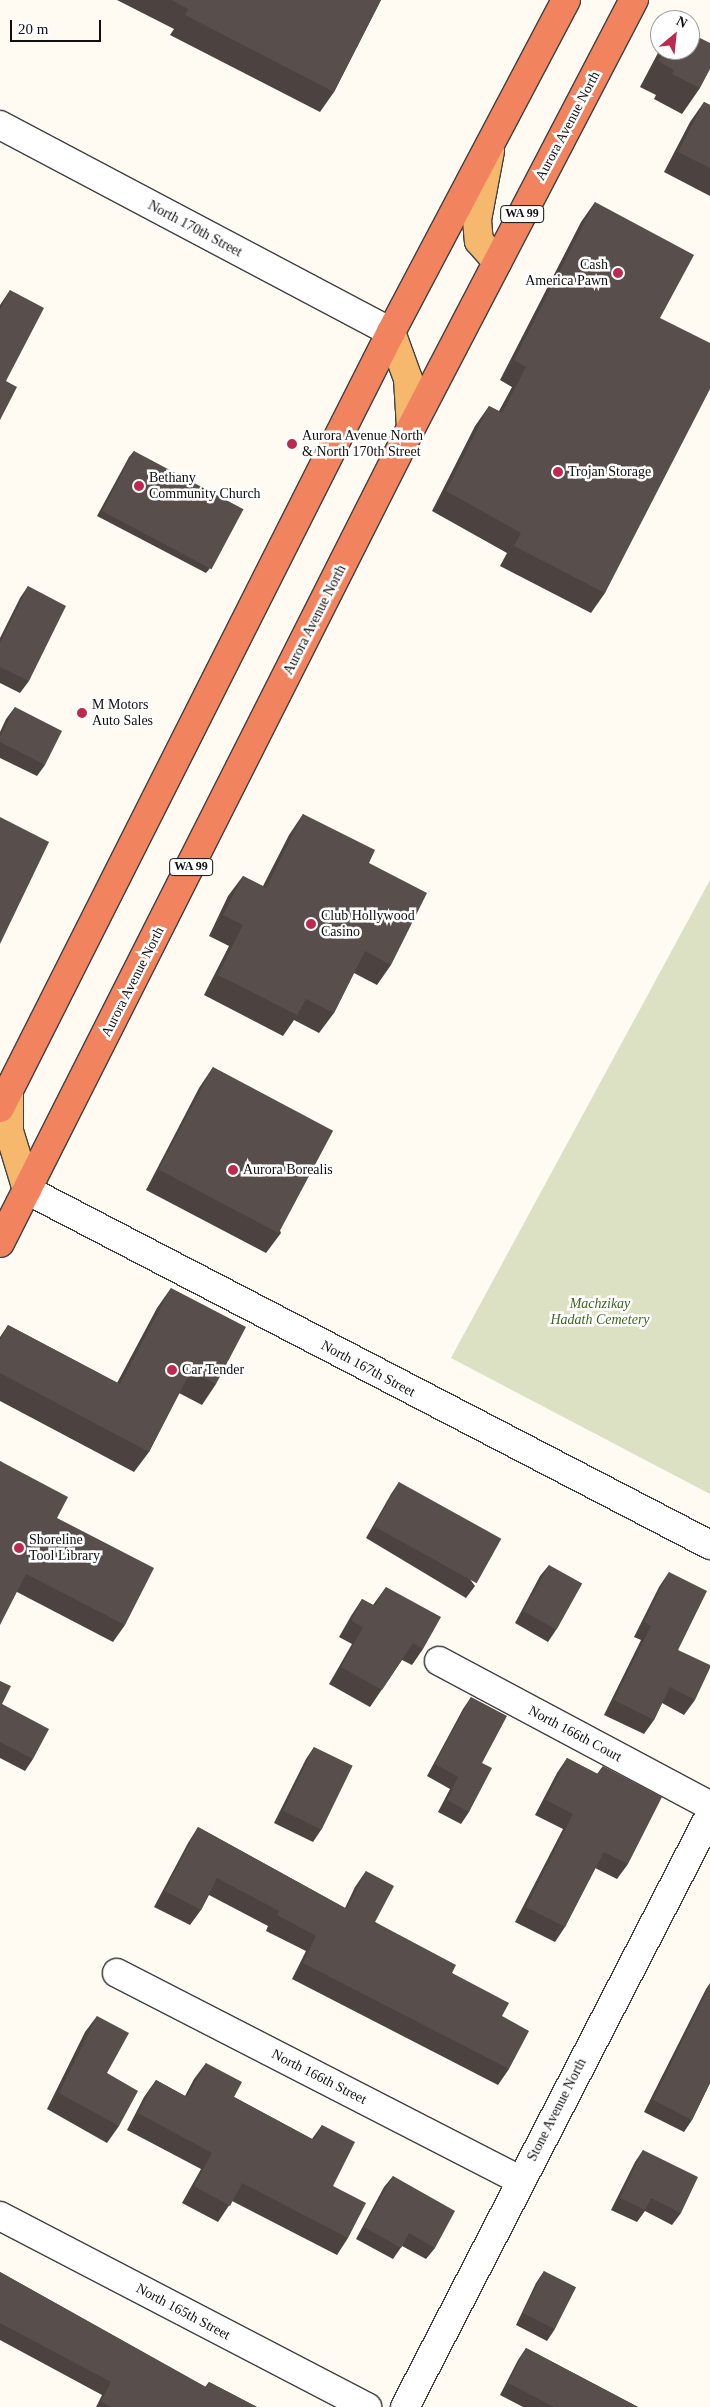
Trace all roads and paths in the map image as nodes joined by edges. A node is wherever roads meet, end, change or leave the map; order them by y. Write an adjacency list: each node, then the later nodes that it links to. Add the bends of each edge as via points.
1 (566, 0): 4 (highway)
2 (634, 0): 5 (highway, Aurora Avenue North / WA 99)
3 (1, 128): 6 (street, North 170th Street)
4 (492, 145): 5 (main road, via 477,220 479,241); 6 (highway)
5 (497, 262): 7 (highway, Aurora Avenue North / WA 99)
6 (391, 332): 7 (main road, via 408,379); 8 (highway)
7 (411, 428): 9 (highway, Aurora Avenue North / WA 99)
8 (4, 1100): 9 (main road, via 9,1131)
9 (27, 1190): 10 (highway, Aurora Avenue North / WA 99); 11 (street, North 167th Street)
10 (0, 1242)
11 (710, 1545)
12 (439, 1661): 13 (street, North 166th Court)
13 (710, 1806)
14 (710, 1815): 16 (street, Stone Avenue North)
15 (116, 1973): 16 (street, North 166th Street)
16 (521, 2181): 19 (street, Stone Avenue North)
17 (0, 2216): 18 (street, North 165th Street)
18 (367, 2407)
19 (405, 2407)

